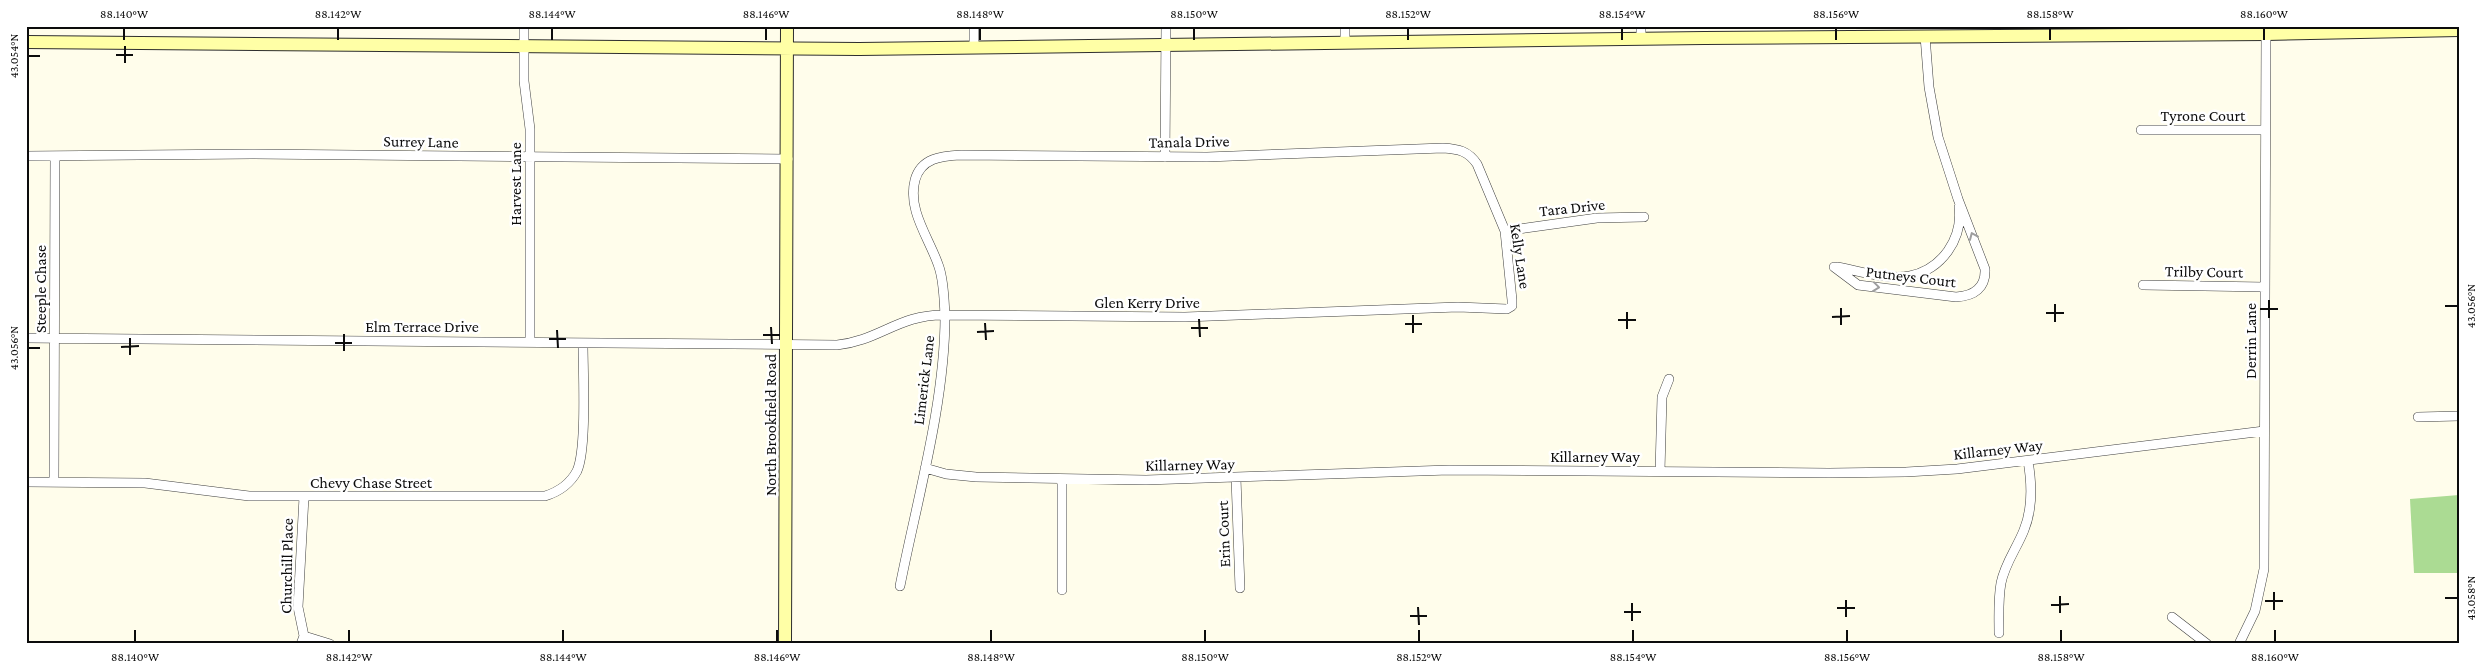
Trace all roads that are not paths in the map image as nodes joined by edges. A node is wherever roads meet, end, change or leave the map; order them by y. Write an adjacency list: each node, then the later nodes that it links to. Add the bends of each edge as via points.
1 (524, 26): 15 (street, Harvest Lane)
2 (787, 26): 16 (street, North Brookfield Road)
3 (974, 26): 14 (street)
4 (1166, 26): 13 (street)
5 (1345, 26): 12 (street)
6 (2459, 30): 9 (street)
7 (2045, 31): 9 (street); 10 (street)
8 (1641, 33): 10 (street); 12 (street)
9 (2266, 34): 18 (street, Derrin Lane)
10 (1926, 36): 26 (street, Putneys Court, via 1933,112)
11 (26, 42): 15 (street)
12 (1344, 42): 13 (street)
13 (1166, 45): 14 (street); 22 (street)
14 (974, 47): 16 (street)
15 (524, 48): 16 (street); 21 (street, Harvest Lane)
16 (788, 49): 24 (street, North Brookfield Road)
17 (2141, 130): 18 (street, Tyrone Court)
18 (2265, 130): 30 (street, Derrin Lane)
19 (26, 156): 20 (street, Surrey Lane)
20 (55, 156): 21 (street, Surrey Lane); 33 (street, Steeple Chase)
21 (530, 157): 24 (street, Surrey Lane); 35 (street, Harvest Lane)
22 (1165, 157): 23 (street, Tanala Drive, via 1443,148 1465,151); 25 (street, Tanala Drive, via 945,156 929,160)
23 (1472, 157): 28 (street, Kelly Lane)
24 (788, 159): 37 (street, North Brookfield Road)
25 (915, 180): 32 (street, Limerick Lane, via 917,214 938,264 944,292)
26 (1958, 199): 26 (street, Putneys Court, one-way to 26, via 1958,230 1953,243 1946,255 1924,271 1897,276 1834,266 1858,285 1956,297 1976,293 1982,286 1985,268)
27 (1644, 218): 28 (street, Tara Drive, via 1597,218)
28 (1505, 231): 31 (street, Kelly Lane)
29 (2142, 285): 30 (street, Trilby Court)
30 (2264, 287): 41 (street, Derrin Lane)
31 (1512, 306): 32 (street, Glen Kerry Drive, via 1184,317)
32 (944, 315): 37 (street, Glen Kerry Drive, via 912,318 848,344); 43 (street, Limerick Lane, via 937,403)
33 (56, 337): 34 (street, Elm Terrace Drive); 35 (street, Elm Terrace Drive); 47 (street, Steeple Chase)
34 (26, 338)
35 (530, 342): 36 (street, Elm Terrace Drive)
36 (583, 343): 37 (street, Elm Terrace Drive); 49 (street, Chevy Chase Street, via 581,456 573,477 558,491 519,498)
37 (787, 343): 57 (street, North Brookfield Road)
38 (1670, 379): 44 (street, via 1662,397)
39 (2459, 416): 40 (street)
40 (2418, 417)
41 (2264, 432): 42 (street, Killarney Way); 59 (street, Derrin Lane, via 2262,584 2255,611)
42 (2028, 460): 44 (street, Killarney Way, via 1906,472); 54 (street, via 2029,515 2001,583)
43 (925, 468): 46 (street, Killarney Way, via 976,477); 50 (street, Limerick Lane)
44 (1660, 471): 45 (street, Killarney Way, via 1450,470)
45 (1236, 478): 46 (street, Killarney Way); 51 (street, Erin Court)
46 (1062, 479): 52 (street)
47 (54, 481): 48 (street, Chevy Chase Street); 49 (street, Chevy Chase Street, via 145,483 249,496)
48 (26, 482)
49 (304, 497): 55 (street, Churchill Place, via 298,607)
50 (900, 586)
51 (1240, 588)
52 (1062, 590)
53 (2172, 617): 58 (street)
54 (1999, 634)
55 (303, 640): 56 (street)
56 (330, 644)
57 (785, 644)
58 (2207, 644)
59 (2239, 644)

